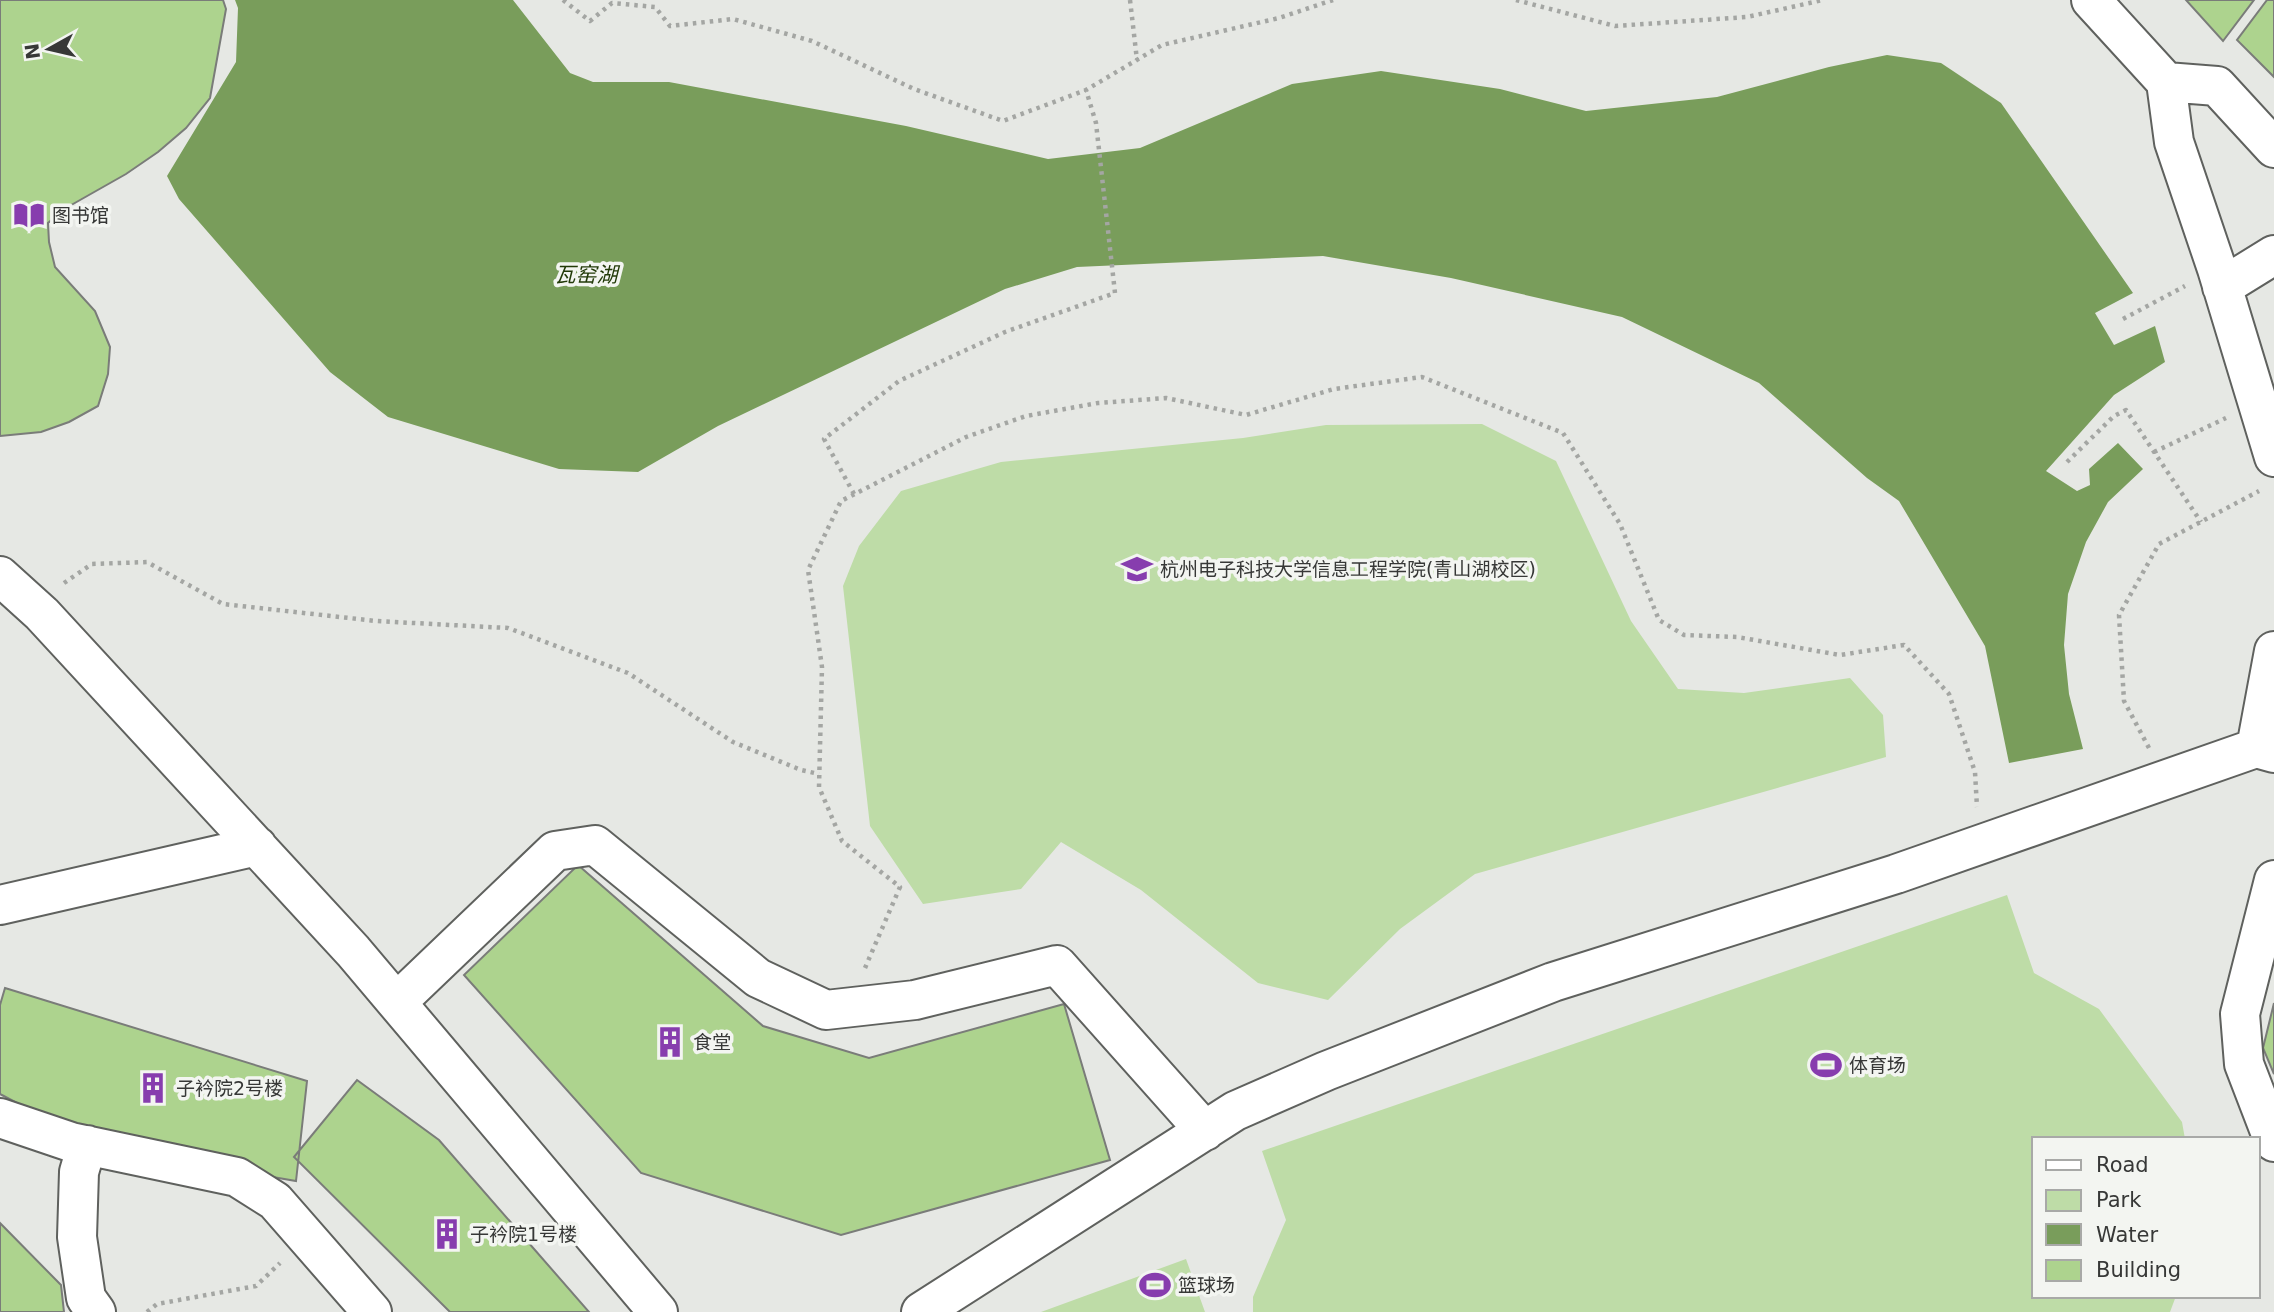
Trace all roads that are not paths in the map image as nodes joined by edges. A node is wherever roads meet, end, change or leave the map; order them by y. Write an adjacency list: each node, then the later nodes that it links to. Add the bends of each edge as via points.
1 (2091, 0): 2 (street)
2 (2166, 82): 3 (street, via 2217,86); 5 (street, via 2174,142)
3 (2274, 148)
4 (2274, 255): 5 (street)
5 (2219, 278): 6 (street, via 2258,402)
6 (2268, 473)
7 (0, 576): 10 (street)
8 (2274, 651): 9 (street)
9 (2265, 750): 15 (street, via 2166,779 1896,874 1553,982 1326,1071 1235,1111)
10 (257, 846): 12 (street); 13 (street)
11 (2274, 880): 16 (street, via 2240,1014 2244,1064)
12 (0, 905)
13 (397, 1002): 15 (street, via 555,850 595,845 758,978 826,1010 915,1000 1057,965); 20 (street)
14 (0, 1118): 17 (street)
15 (1205, 1131): 21 (street)
16 (2274, 1142)
17 (87, 1145): 18 (street, via 79,1172 77,1237 86,1298); 19 (street, via 237,1177 275,1201)
18 (96, 1312)
19 (372, 1312)
20 (658, 1312)
21 (921, 1312)

